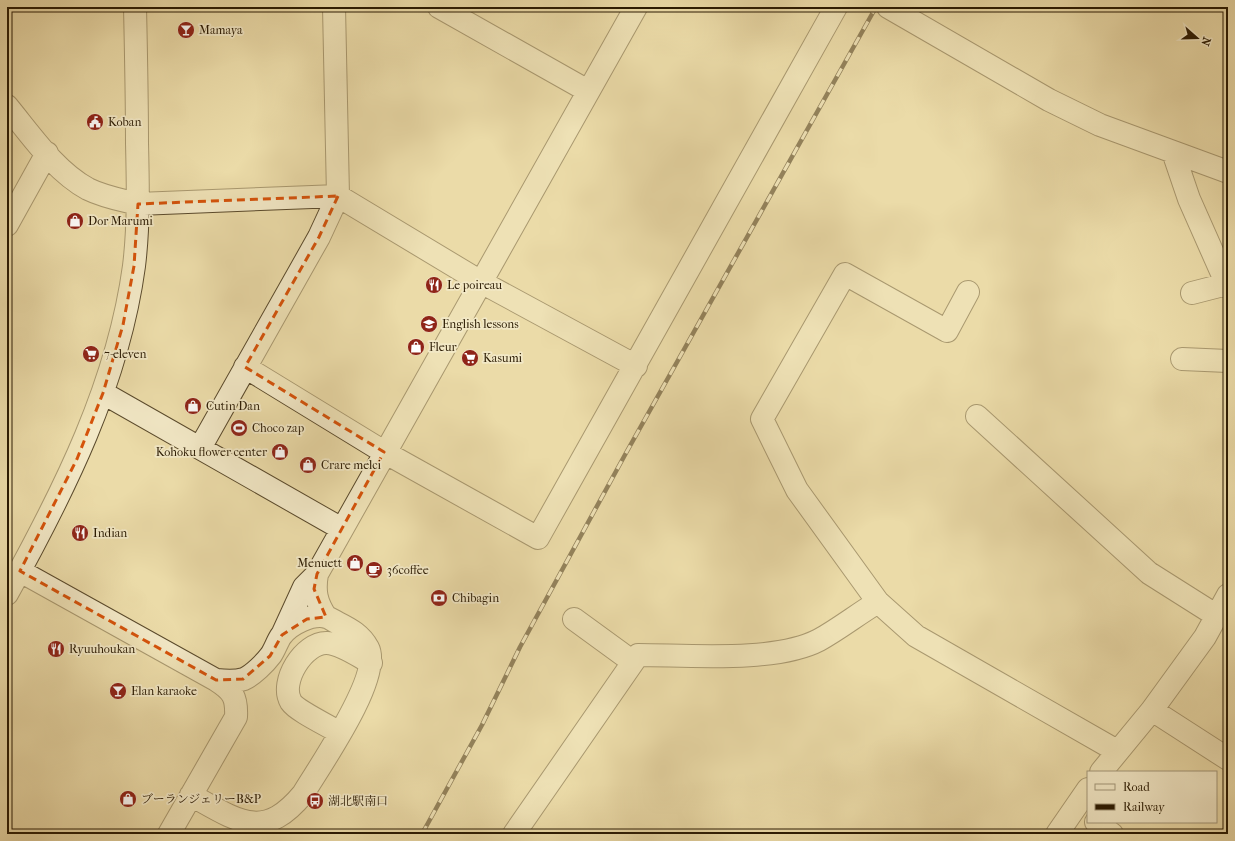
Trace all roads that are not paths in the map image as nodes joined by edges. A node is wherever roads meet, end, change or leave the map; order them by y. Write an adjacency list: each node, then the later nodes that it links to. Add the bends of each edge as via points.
1 (135, 7): 14 (street)
2 (334, 7): 13 (street)
3 (439, 7): 8 (street)
4 (636, 7): 8 (street)
5 (836, 7): 22 (street)
6 (888, 7): 7 (street)
7 (916, 14): 10 (street, via 1049,100 1100,125)
8 (588, 91): 16 (street)
9 (7, 106): 11 (street)
10 (1174, 152): 12 (street); 17 (street, via 1189,199)
11 (47, 153): 14 (street, via 64,171 88,188 112,198); 15 (street)
12 (1228, 172)
13 (338, 196): 14 (street); 16 (street); 23 (street, via 319,237)
14 (138, 204): 24 (street, via 134,266 123,325)
15 (7, 225)
16 (481, 282): 22 (street); 27 (street)
17 (1227, 285): 19 (street)
18 (968, 292): 33 (street, via 948,331 845,274 762,419 797,490)
19 (1192, 293)
20 (1182, 359): 21 (street)
21 (1228, 361)
22 (636, 366): 27 (street, via 538,538)
23 (245, 367): 26 (street); 27 (street)
24 (103, 394): 26 (street); 29 (street, via 77,459)
25 (977, 416): 34 (street, via 1149,573)
26 (200, 448): 28 (street)
27 (384, 452): 28 (street)
28 (342, 529): 30 (street)
29 (20, 571): 31 (street); 40 (street)
30 (317, 574): 35 (street, via 314,589); 37 (street, via 304,587)
31 (7, 594)
32 (1228, 595): 34 (street)
33 (878, 602): 38 (street, via 818,641 782,652 751,655 638,655); 43 (street, via 916,636)
34 (1217, 616): 41 (street, via 1205,637)
35 (326, 617): 37 (street, via 307,619 295,624); 39 (street, via 353,631 364,641 370,652)
36 (574, 619): 38 (street)
37 (282, 635): 40 (street, via 270,656 250,675 230,681)
38 (633, 662): 51 (street)
39 (371, 663): 42 (street, via 362,693); 42 (street, via 340,646 317,644 306,650 290,678 290,701)
40 (216, 680): 47 (street, via 234,695 236,717)
41 (1152, 710): 43 (street); 44 (street)
42 (340, 733): 47 (street, via 292,810 272,826 258,828 242,824)
43 (1117, 751): 45 (street)
44 (1228, 759)
45 (1102, 771)
46 (1087, 792): 48 (street)
47 (191, 795): 50 (street)
48 (1081, 811): 52 (street)
49 (1097, 823): 53 (street)
50 (169, 834)
51 (514, 834)
52 (1057, 834)
53 (1112, 834)

